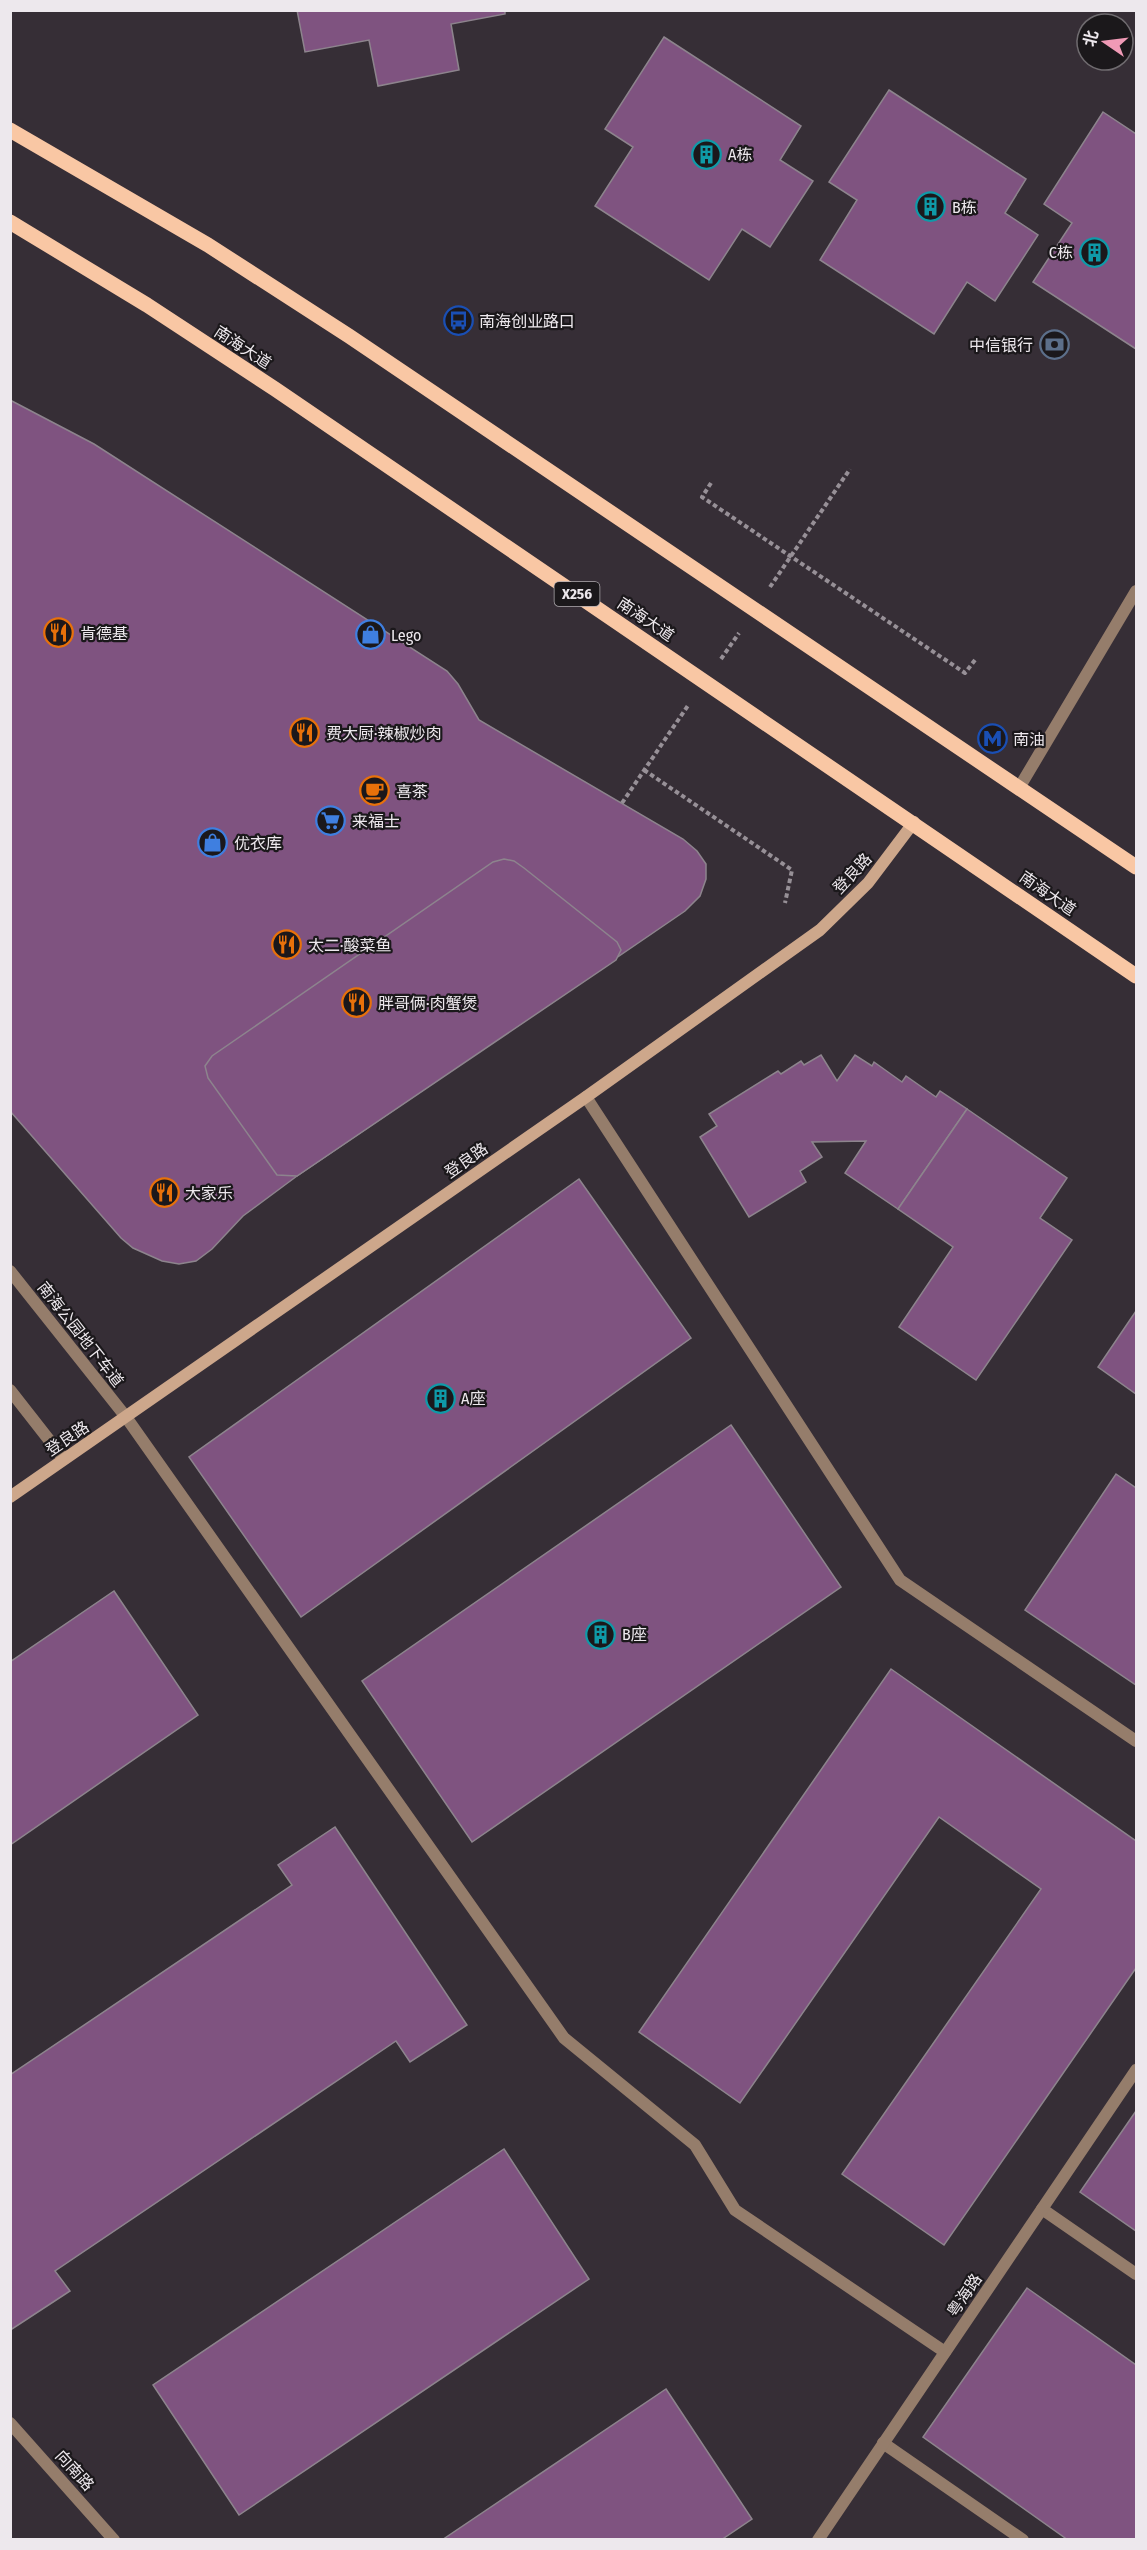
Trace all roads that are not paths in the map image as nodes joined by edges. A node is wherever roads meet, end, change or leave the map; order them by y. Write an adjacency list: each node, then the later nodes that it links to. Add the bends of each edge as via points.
1 (10, 130): 4 (main road, via 208,245 349,336)
2 (10, 222): 5 (main road, 南海大道 / X256, via 138,299 275,389)
3 (1137, 591): 4 (street)
4 (1019, 788): 6 (main road)
5 (914, 822): 7 (main road, 南海大道 / X256); 8 (main road, 登良路, via 868,883 820,930)
6 (1137, 867)
7 (1137, 976)
8 (586, 1097): 11 (main road, 登良路); 14 (street, via 900,1580)
9 (10, 1271): 11 (street, 南海公园地下车道)
10 (10, 1390): 12 (street)
11 (126, 1417): 12 (main road, 登良路); 18 (street, 南海公园地下车道, via 564,2038 695,2145 735,2210)
12 (64, 1459): 13 (main road, 登良路)
13 (10, 1497)
14 (1137, 1741)
15 (1137, 2070): 16 (street, 粤海路)
16 (1042, 2209): 17 (street); 18 (street, 粤海路)
17 (1137, 2274)
18 (945, 2352): 20 (street, 粤海路)
19 (10, 2423): 21 (street, 向南路)
20 (884, 2443): 22 (street, 粤海路); 23 (street)
21 (114, 2540)
22 (818, 2540)
23 (1023, 2540)

